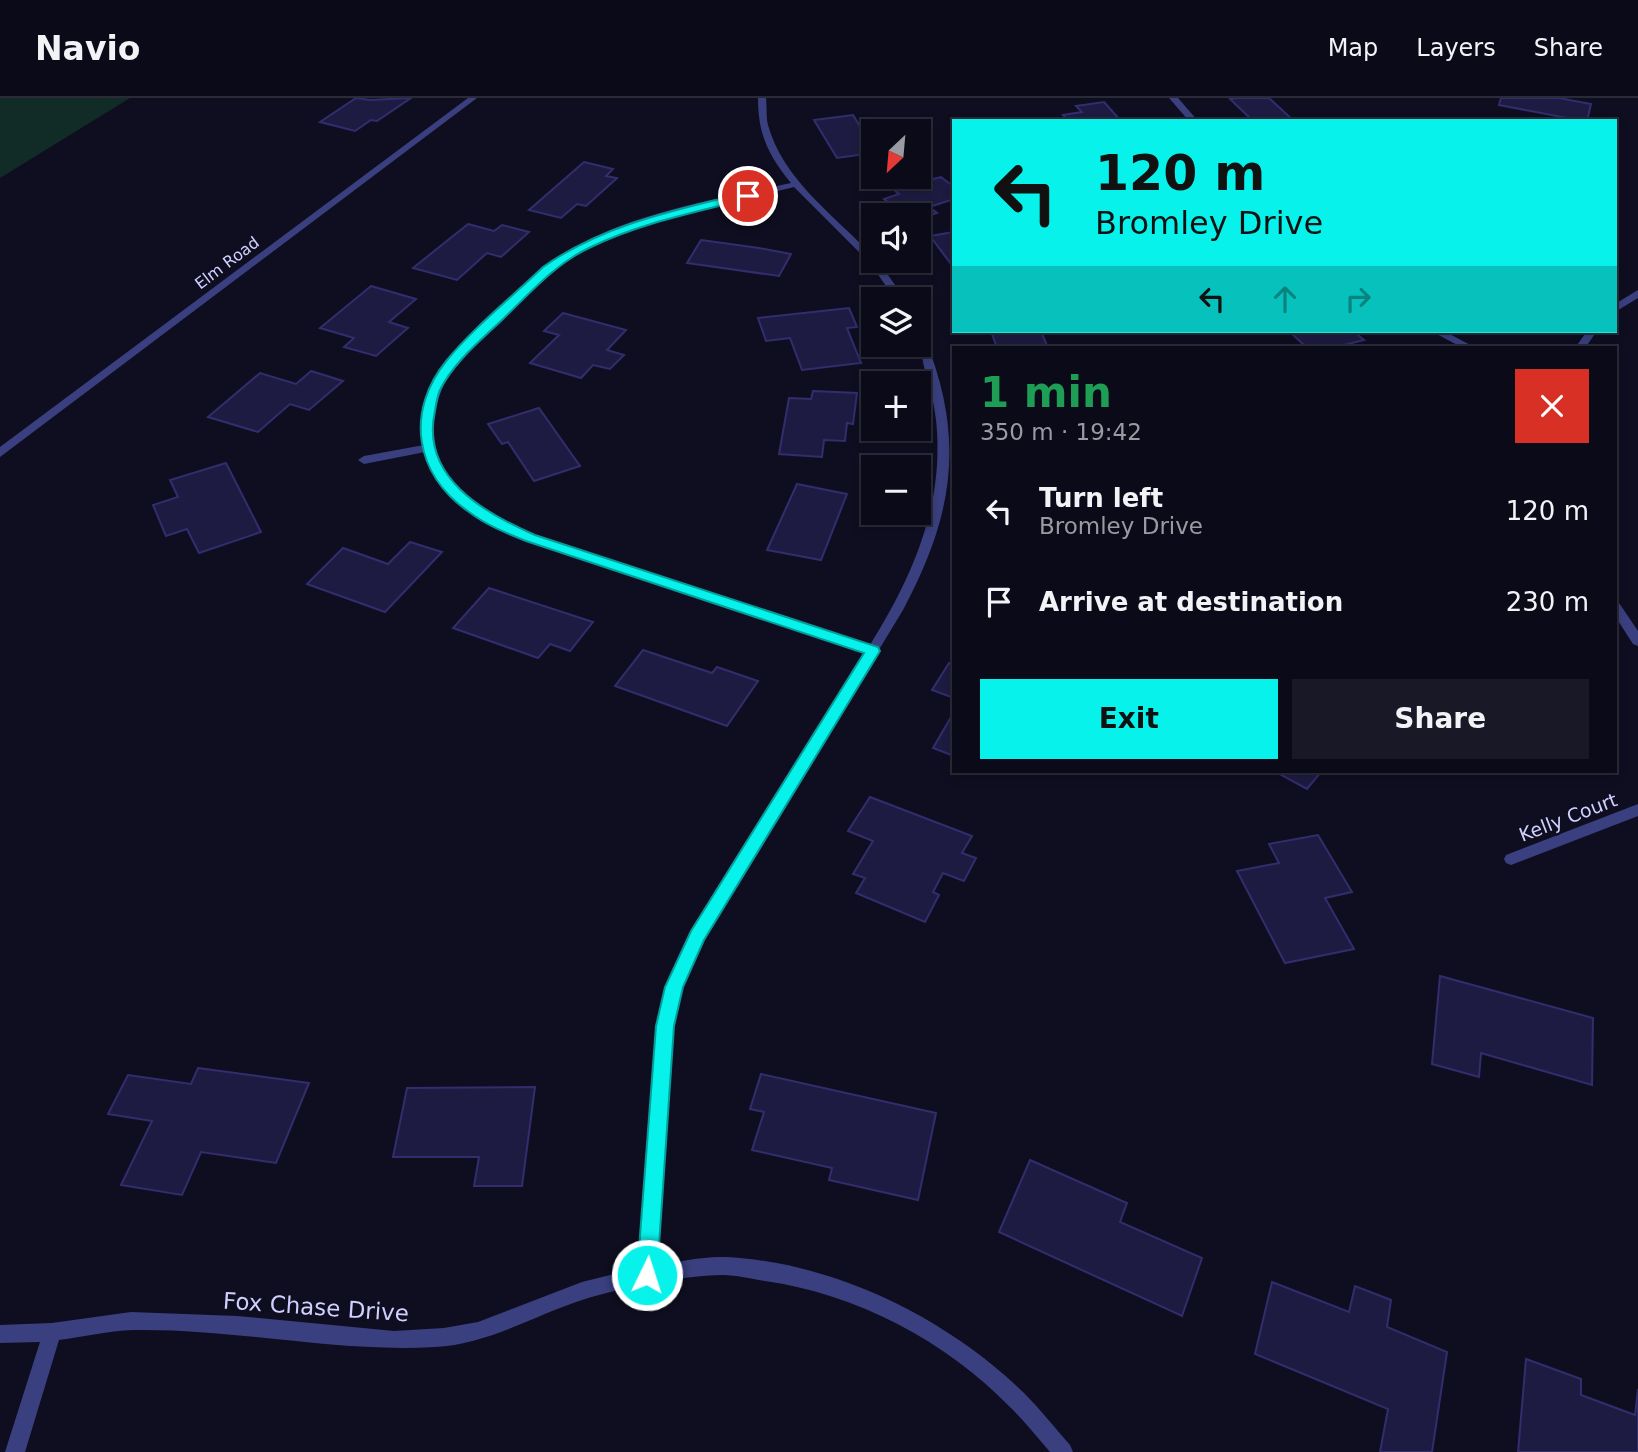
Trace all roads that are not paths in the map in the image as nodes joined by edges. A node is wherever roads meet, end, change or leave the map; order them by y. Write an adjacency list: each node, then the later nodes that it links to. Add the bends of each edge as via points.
1 (473, 98): 13 (street, Elm Road)
2 (762, 98): 5 (street, via 771,147)
3 (1173, 98): 4 (street)
4 (1192, 119)
5 (796, 184): 6 (street); 12 (street, via 631,226 563,258 452,362 428,408)
6 (861, 249)
7 (1638, 293): 8 (street)
8 (1617, 308)
9 (1440, 333): 10 (street)
10 (1467, 346)
11 (926, 357): 17 (street, via 939,395 943,442 940,502 922,556)
12 (428, 447): 14 (street); 17 (street, via 433,464 456,495 495,523)
13 (0, 453)
14 (364, 460)
15 (1617, 610): 16 (street)
16 (1638, 641)
17 (873, 651): 20 (street, via 697,937 674,987 665,1026)
18 (1638, 810): 19 (street, Kelly Court)
19 (1511, 859)
20 (647, 1275): 21 (street, Fox Chase Drive, via 582,1292 478,1331 444,1337 394,1340 237,1325 131,1321); 24 (street, Fox Chase Drive, via 724,1266 795,1276 872,1301 964,1355 1017,1400)
21 (52, 1332): 22 (street, Fox Chase Drive); 23 (street)
22 (0, 1335)
23 (15, 1452)
24 (1063, 1452)

